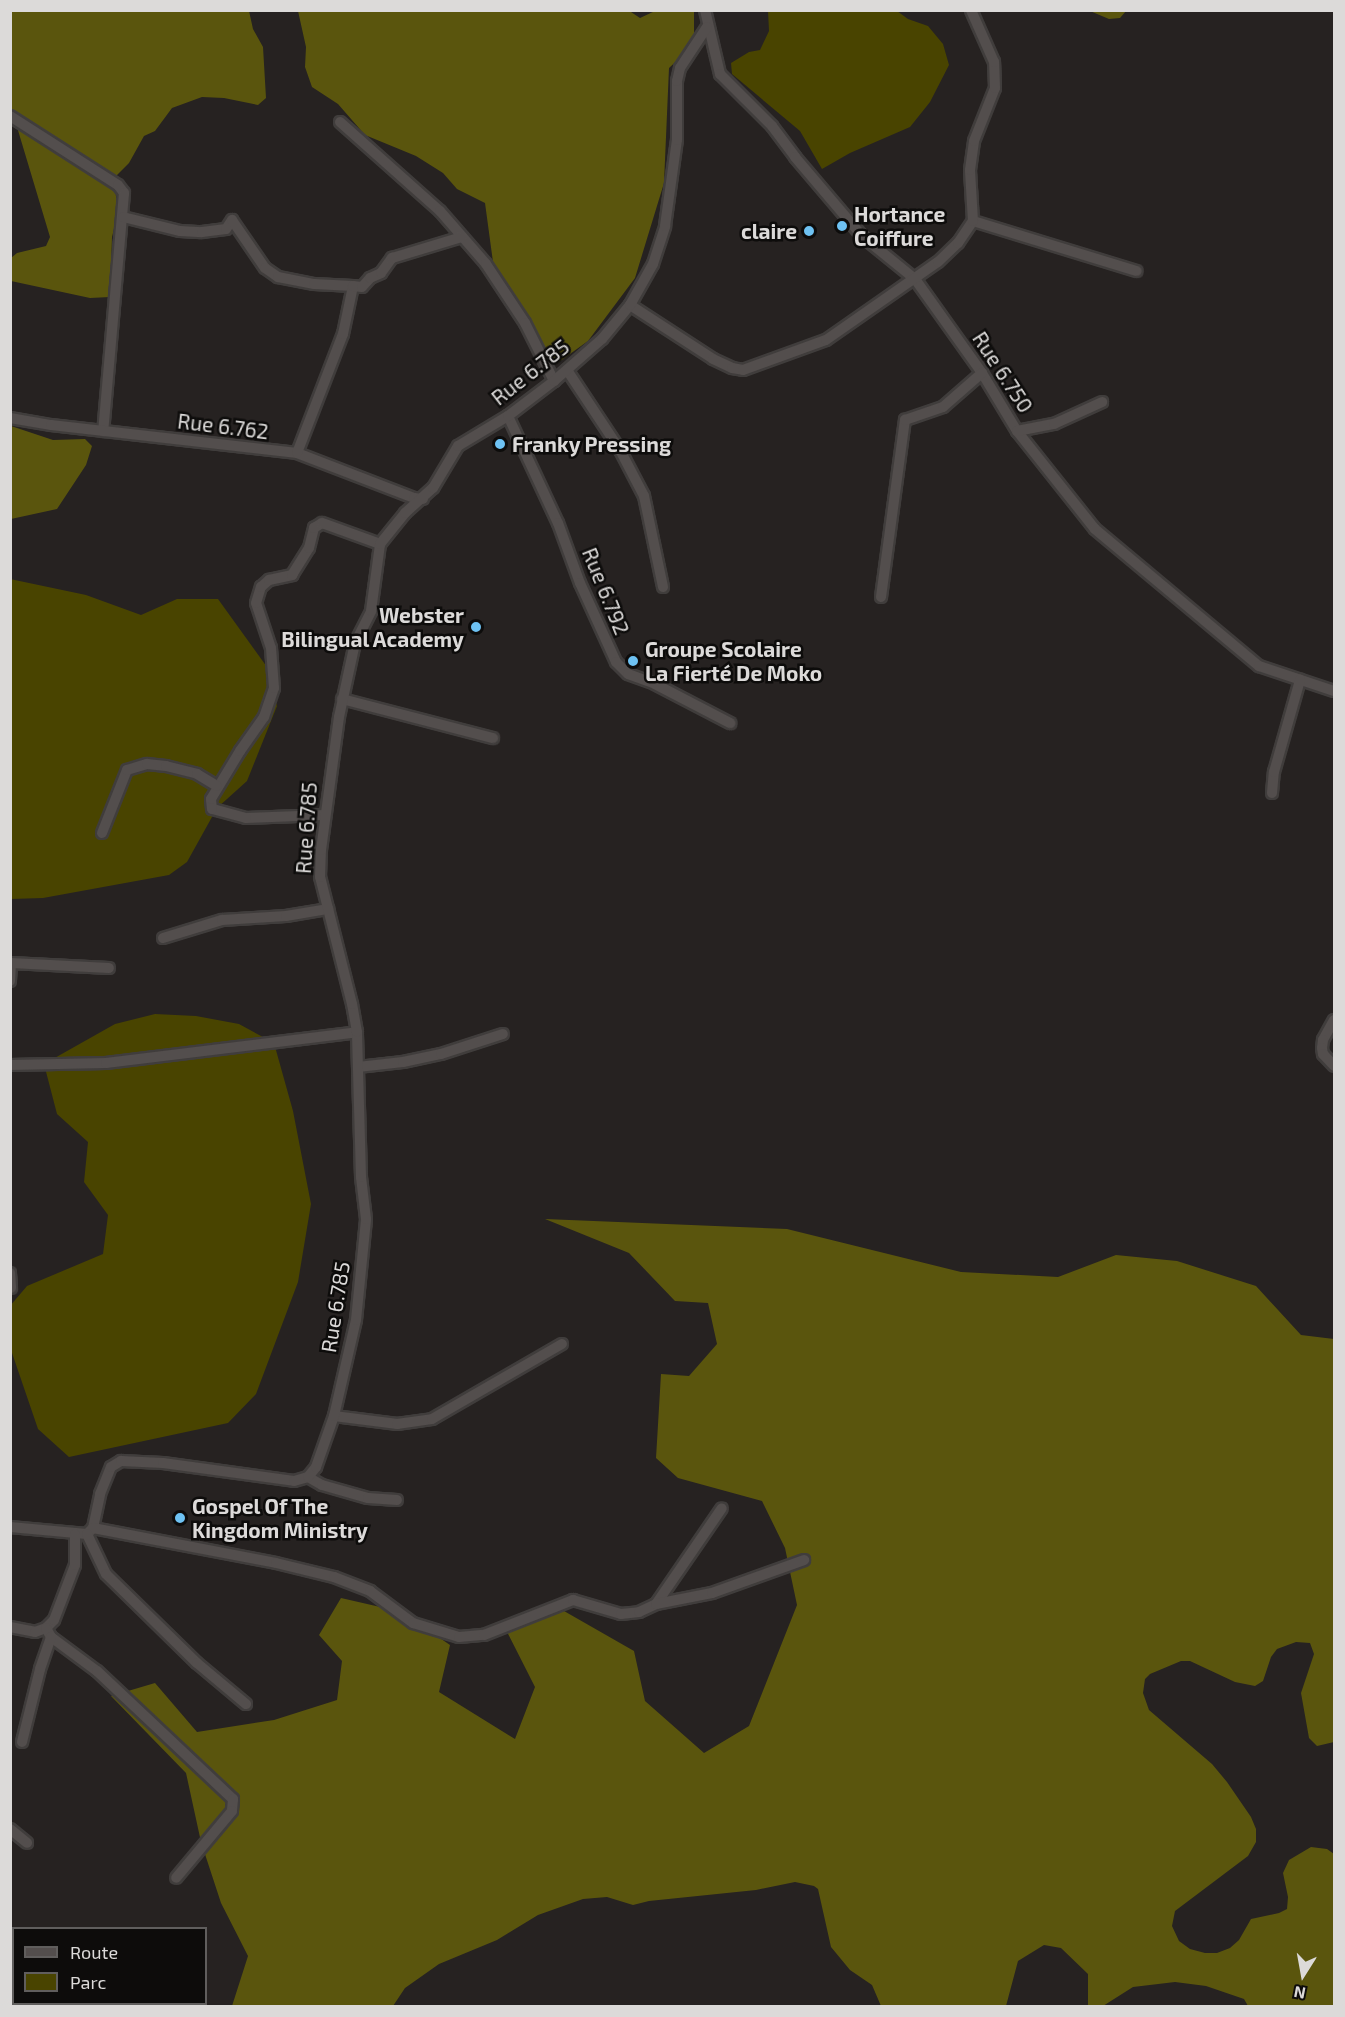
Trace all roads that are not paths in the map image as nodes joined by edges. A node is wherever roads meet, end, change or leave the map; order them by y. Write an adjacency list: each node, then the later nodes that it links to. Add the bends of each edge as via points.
1 (705, 10): 3 (street, Rue 6.750)
2 (971, 10): 7 (street, via 994,62 995,88 974,141 970,170)
3 (707, 27): 10 (street, Rue 6.750, via 720,74 772,126 862,236); 12 (street, Rue 6.785, via 680,68 677,140 666,226 653,264)
4 (10, 116): 6 (street, via 118,185 124,193)
5 (340, 122): 8 (street, via 401,174)
6 (123, 217): 11 (street, via 180,231 202,232 226,229 232,220 265,268 278,277); 19 (street)
7 (973, 221): 9 (street); 10 (street, via 958,243)
8 (462, 237): 11 (street, via 392,258 381,273 362,287); 15 (street, via 486,264 525,323)
9 (1137, 271)
10 (915, 279): 12 (street, via 826,340 743,369 713,359); 14 (street, Rue 6.750)
11 (353, 286): 21 (street, via 343,334)
12 (630, 305): 13 (street, Rue 6.785, via 602,339)
13 (567, 370): 15 (street, Rue 6.785); 24 (street, via 620,450 644,496)
14 (982, 373): 20 (street, Rue 6.750); 25 (street, via 943,407 905,420)
15 (554, 381): 17 (street, Rue 6.785)
16 (1102, 402): 20 (street, via 1054,424)
17 (508, 416): 22 (street, Rue 6.785, via 458,446); 29 (street, Rue 6.792, via 616,662 628,674)
18 (10, 418): 19 (street, Rue 6.762)
19 (103, 431): 21 (street, Rue 6.762)
20 (1017, 431): 26 (street, Rue 6.750, via 1110,544 1259,666)
21 (297, 453): 22 (street, Rue 6.762)
22 (423, 499): 23 (street, Rue 6.785, via 405,513)
23 (380, 544): 28 (street, Rue 6.785, via 371,611 355,643); 31 (street, via 322,523 314,528 309,548 292,575 269,580 261,587 256,603 271,648 273,688 264,717)
24 (663, 587)
25 (881, 597)
26 (1300, 680): 27 (street, Rue 6.750); 32 (street, via 1274,772)
27 (1335, 691)
28 (342, 699): 30 (street); 33 (street, Rue 6.785)
29 (730, 723)
30 (493, 738)
31 (218, 786): 33 (street, via 211,799 213,809 223,814 246,818); 34 (street, via 197,774 166,766 147,764 127,770)
32 (1272, 793)
33 (324, 815): 35 (street, Rue 6.785, via 320,877)
34 (102, 833)
35 (328, 909): 36 (street, via 222,920); 42 (street, Rue 6.785)
36 (163, 938)
37 (10, 958): 38 (street)
38 (11, 963): 39 (street); 40 (street)
39 (109, 968)
40 (10, 981)
41 (1335, 1020): 45 (street, via 1322,1048)
42 (357, 1032): 44 (street, via 106,1063); 46 (street, Rue 6.785)
43 (503, 1034): 46 (street, via 441,1054)
44 (10, 1065)
45 (1335, 1066)
46 (358, 1067): 50 (street, Rue 6.785, via 366,1219 356,1320)
47 (10, 1273): 48 (street)
48 (11, 1288)
49 (562, 1344): 50 (street, via 432,1419 397,1424)
50 (334, 1416): 51 (street, Rue 6.785, via 316,1467)
51 (308, 1477): 52 (street, via 322,1485); 55 (street, via 294,1481 121,1461 111,1467)
52 (397, 1500)
53 (722, 1508): 57 (street)
54 (10, 1527): 55 (street)
55 (85, 1532): 57 (street, via 276,1563 334,1577 370,1591 413,1623 459,1637 484,1635 573,1600 621,1614 639,1612); 59 (street); 60 (street, via 106,1574 197,1663)
56 (804, 1560): 57 (street, via 712,1593)
57 (656, 1604)
58 (10, 1627): 59 (street)
59 (49, 1632): 61 (street); 64 (street, via 97,1671 233,1799 232,1811)
60 (246, 1704)
61 (22, 1742)
62 (10, 1829): 63 (street)
63 (27, 1843)
64 (176, 1878)

